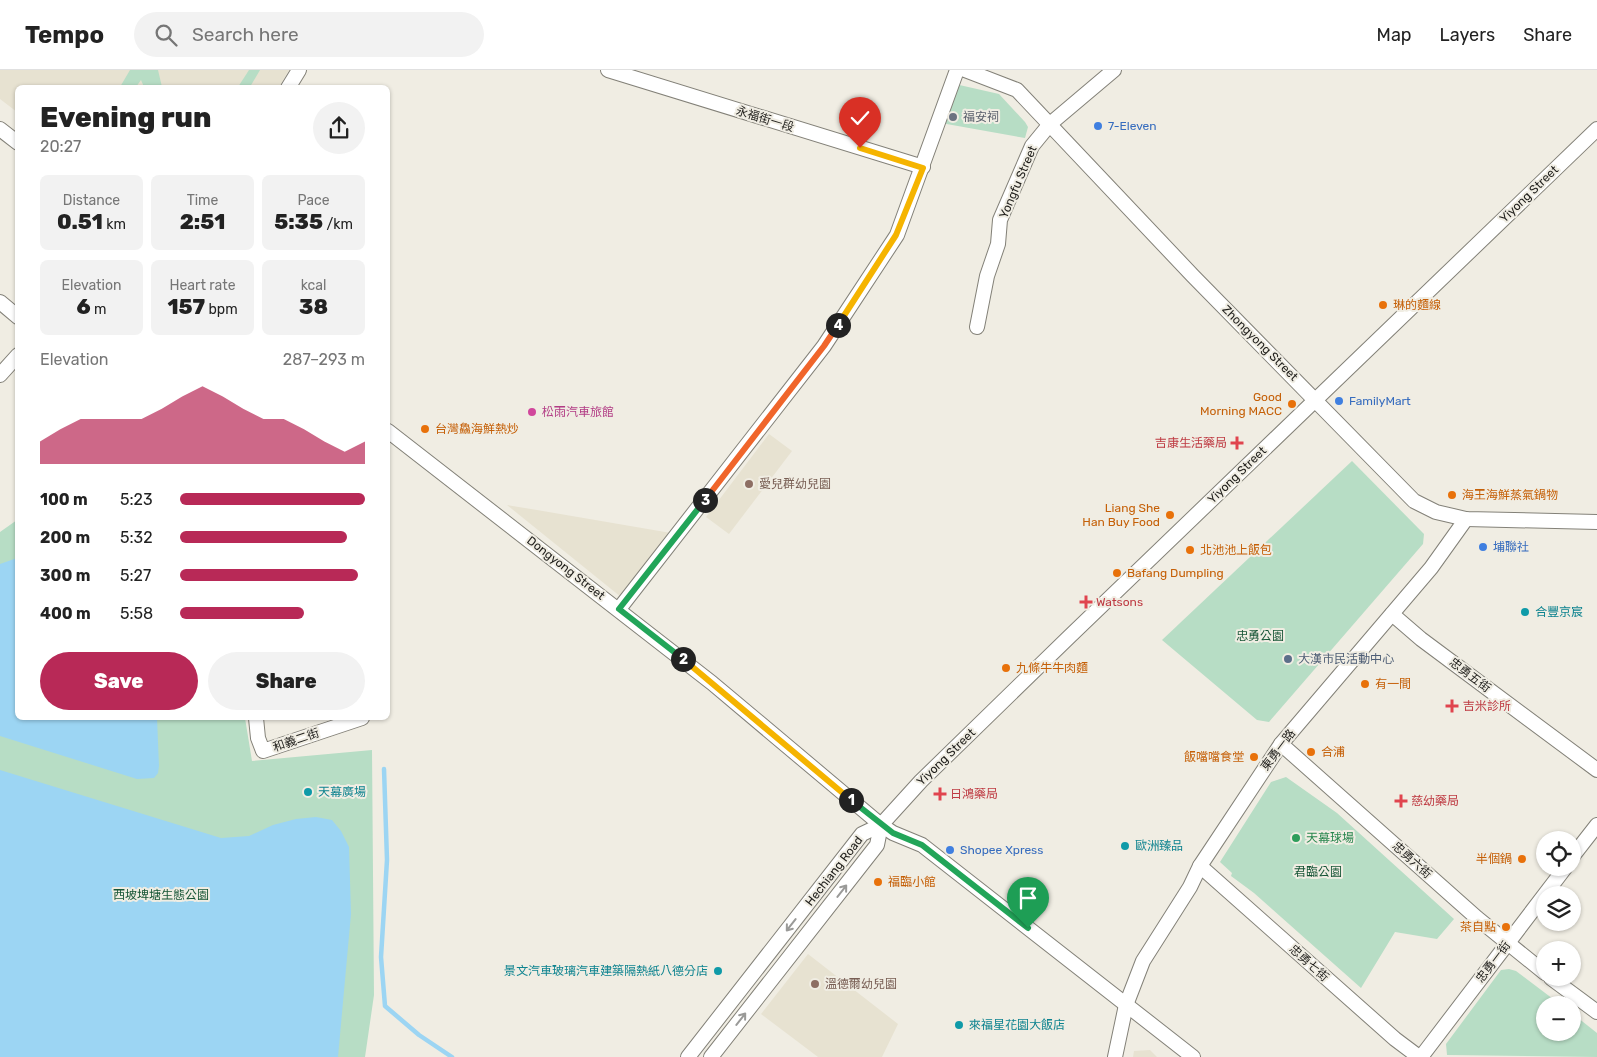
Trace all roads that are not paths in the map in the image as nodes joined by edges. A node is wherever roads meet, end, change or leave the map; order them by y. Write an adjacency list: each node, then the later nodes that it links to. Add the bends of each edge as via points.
1 (299, 70): 6 (street)
2 (608, 70): 11 (street, 永福街一段)
3 (957, 70): 11 (street)
4 (964, 70): 7 (street, Zhongyong Street, via 1017,90)
5 (1114, 70): 7 (street, Yongfu Street)
6 (290, 85)
7 (1050, 124): 14 (street, Yongfu Street, via 1032,146 1000,220 998,244 987,276); 17 (street, Zhongyong Street, via 1193,276)
8 (0, 129): 10 (street)
9 (1597, 129): 17 (street, Yiyong Street)
10 (15, 141)
11 (923, 168): 21 (street, via 896,235 824,346)
12 (0, 302): 13 (street)
13 (15, 314)
14 (977, 327)
15 (15, 358): 16 (street)
16 (0, 375)
17 (1316, 400): 19 (street, Zhongyong Street, via 1414,501 1436,512); 27 (street, Yiyong Street, via 921,781)
18 (390, 433): 21 (street, Dongyong Street)
19 (1466, 519): 20 (street, Zhongyong Street); 22 (street, 東勇一路)
20 (1597, 522)
21 (619, 609): 27 (street, Dongyong Street, via 712,682)
22 (1392, 614): 25 (street, 東勇一路); 26 (street, 忠勇五街)
23 (256, 720): 24 (street, 和義二街, via 263,751)
24 (356, 720)
25 (1281, 744): 30 (street, 東勇一路); 32 (street, 忠勇六街)
26 (1597, 770)
27 (881, 825): 35 (street, Dongyong Street, via 922,845); 37 (street, Hechiang Road, one-way to 37, via 862,834); 38 (street, Hechiang Road, one-way to 27, via 878,845)
28 (1597, 825): 29 (street)
29 (1581, 845)
30 (1200, 866): 35 (street, 東勇一路, via 1143,960); 41 (street, 忠勇七街, via 1395,1039)
31 (1559, 876): 32 (street, 忠勇一街)
32 (1507, 943): 33 (street, 忠勇六街); 41 (street, 忠勇一街)
33 (1536, 966)
34 (1562, 986): 36 (street)
35 (1126, 1005): 39 (street); 40 (street, Dongyong Street)
36 (1597, 1012)
37 (688, 1057)
38 (711, 1057)
39 (1114, 1057)
40 (1193, 1057)
41 (1420, 1057)

